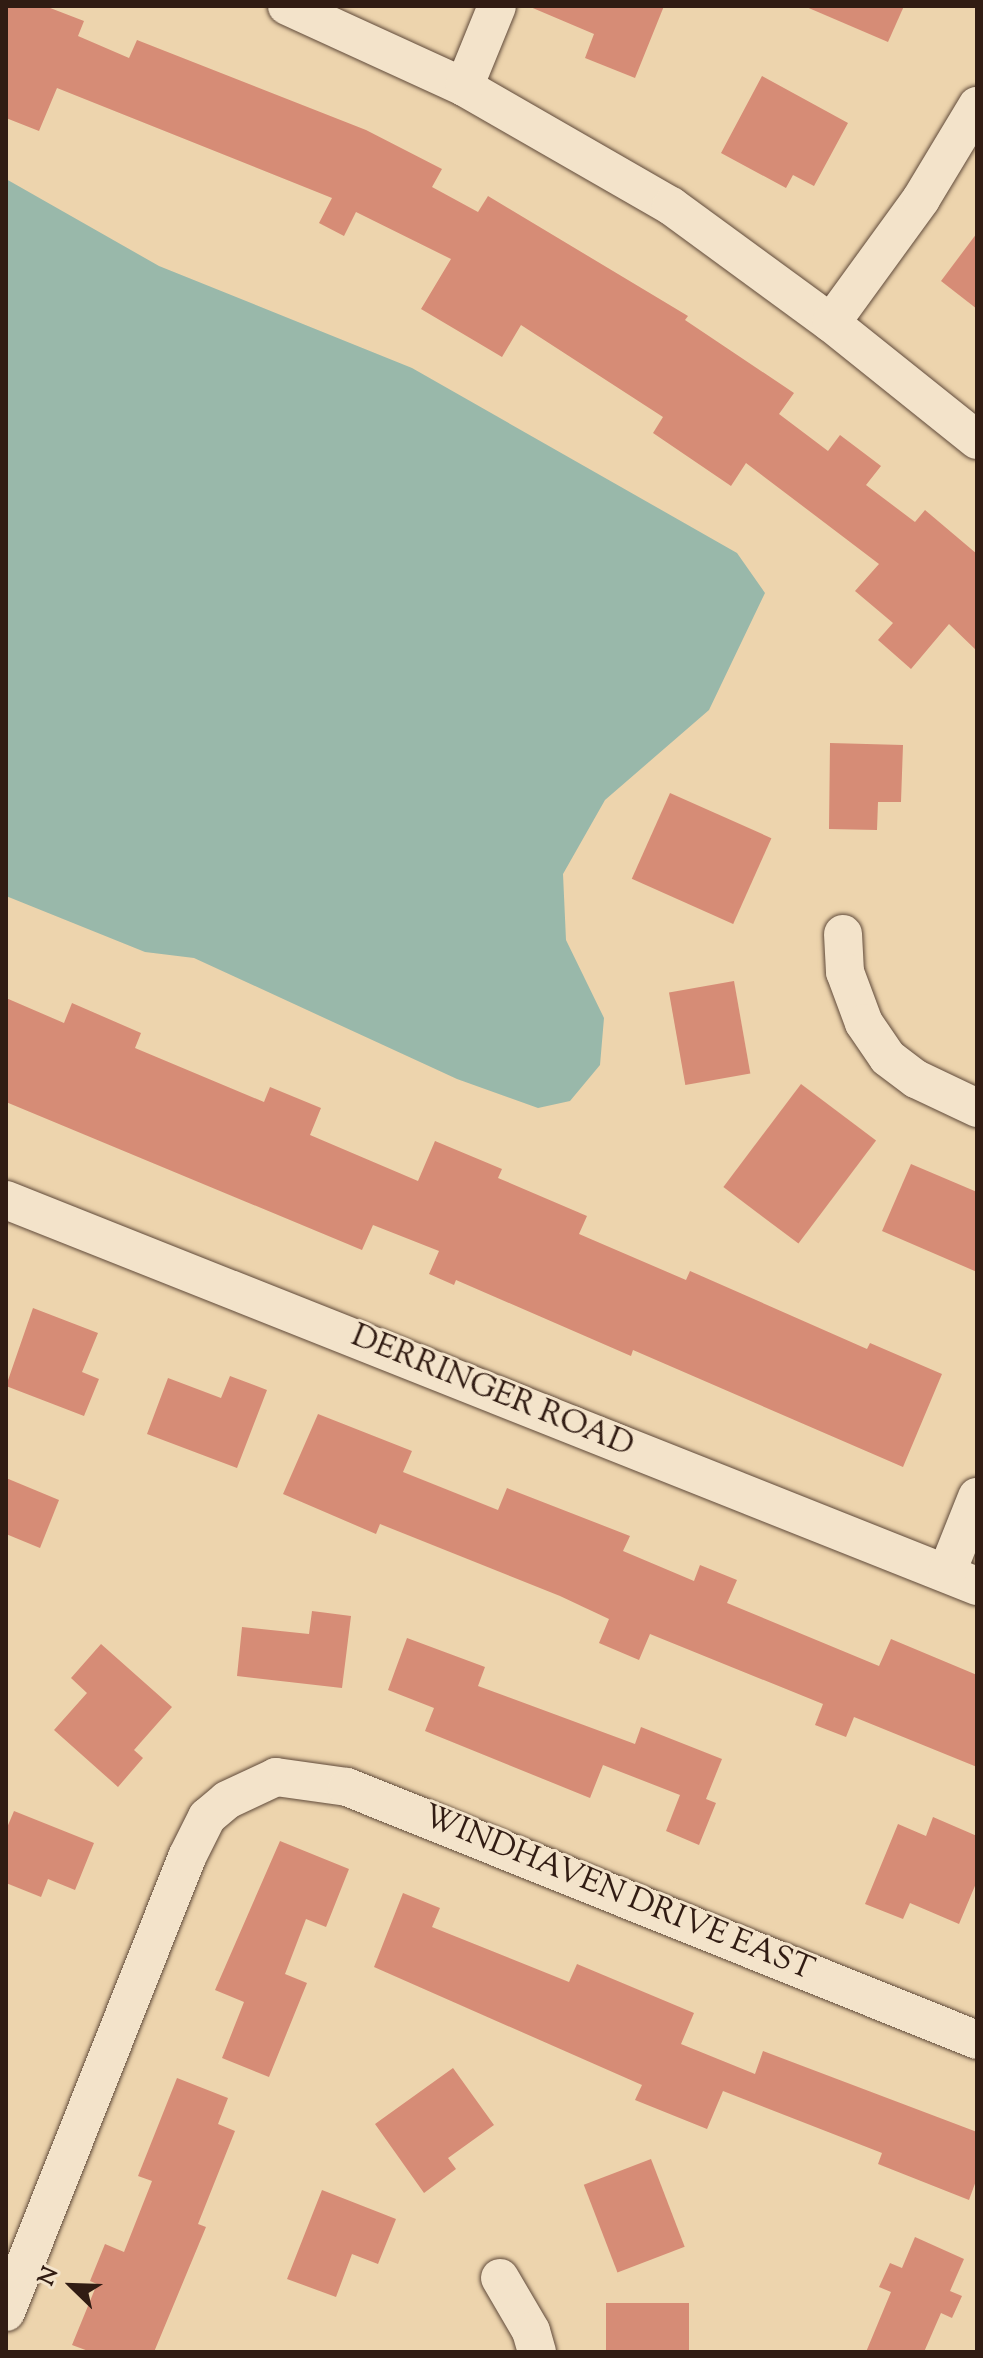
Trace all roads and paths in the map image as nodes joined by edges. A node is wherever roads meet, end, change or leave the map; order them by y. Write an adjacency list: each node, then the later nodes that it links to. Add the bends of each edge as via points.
1 (287, 6): 3 (street)
2 (497, 6): 3 (street)
3 (464, 87): 5 (street, via 671,206)
4 (977, 106): 5 (street, via 921,199)
5 (831, 323): 6 (street)
6 (977, 440)
7 (843, 934): 8 (street, via 845,972 864,1023 888,1058 916,1079)
8 (977, 1108)
9 (6, 1200): 11 (street, DERRINGER ROAD)
10 (977, 1497): 11 (street)
11 (962, 1579)
12 (977, 2040): 14 (street, WINDHAVEN DRIVE EAST, via 347,1787 298,1776 276,1777 207,1817)
13 (500, 2278): 15 (street, via 531,2331)
14 (6, 2312)
15 (537, 2352)

